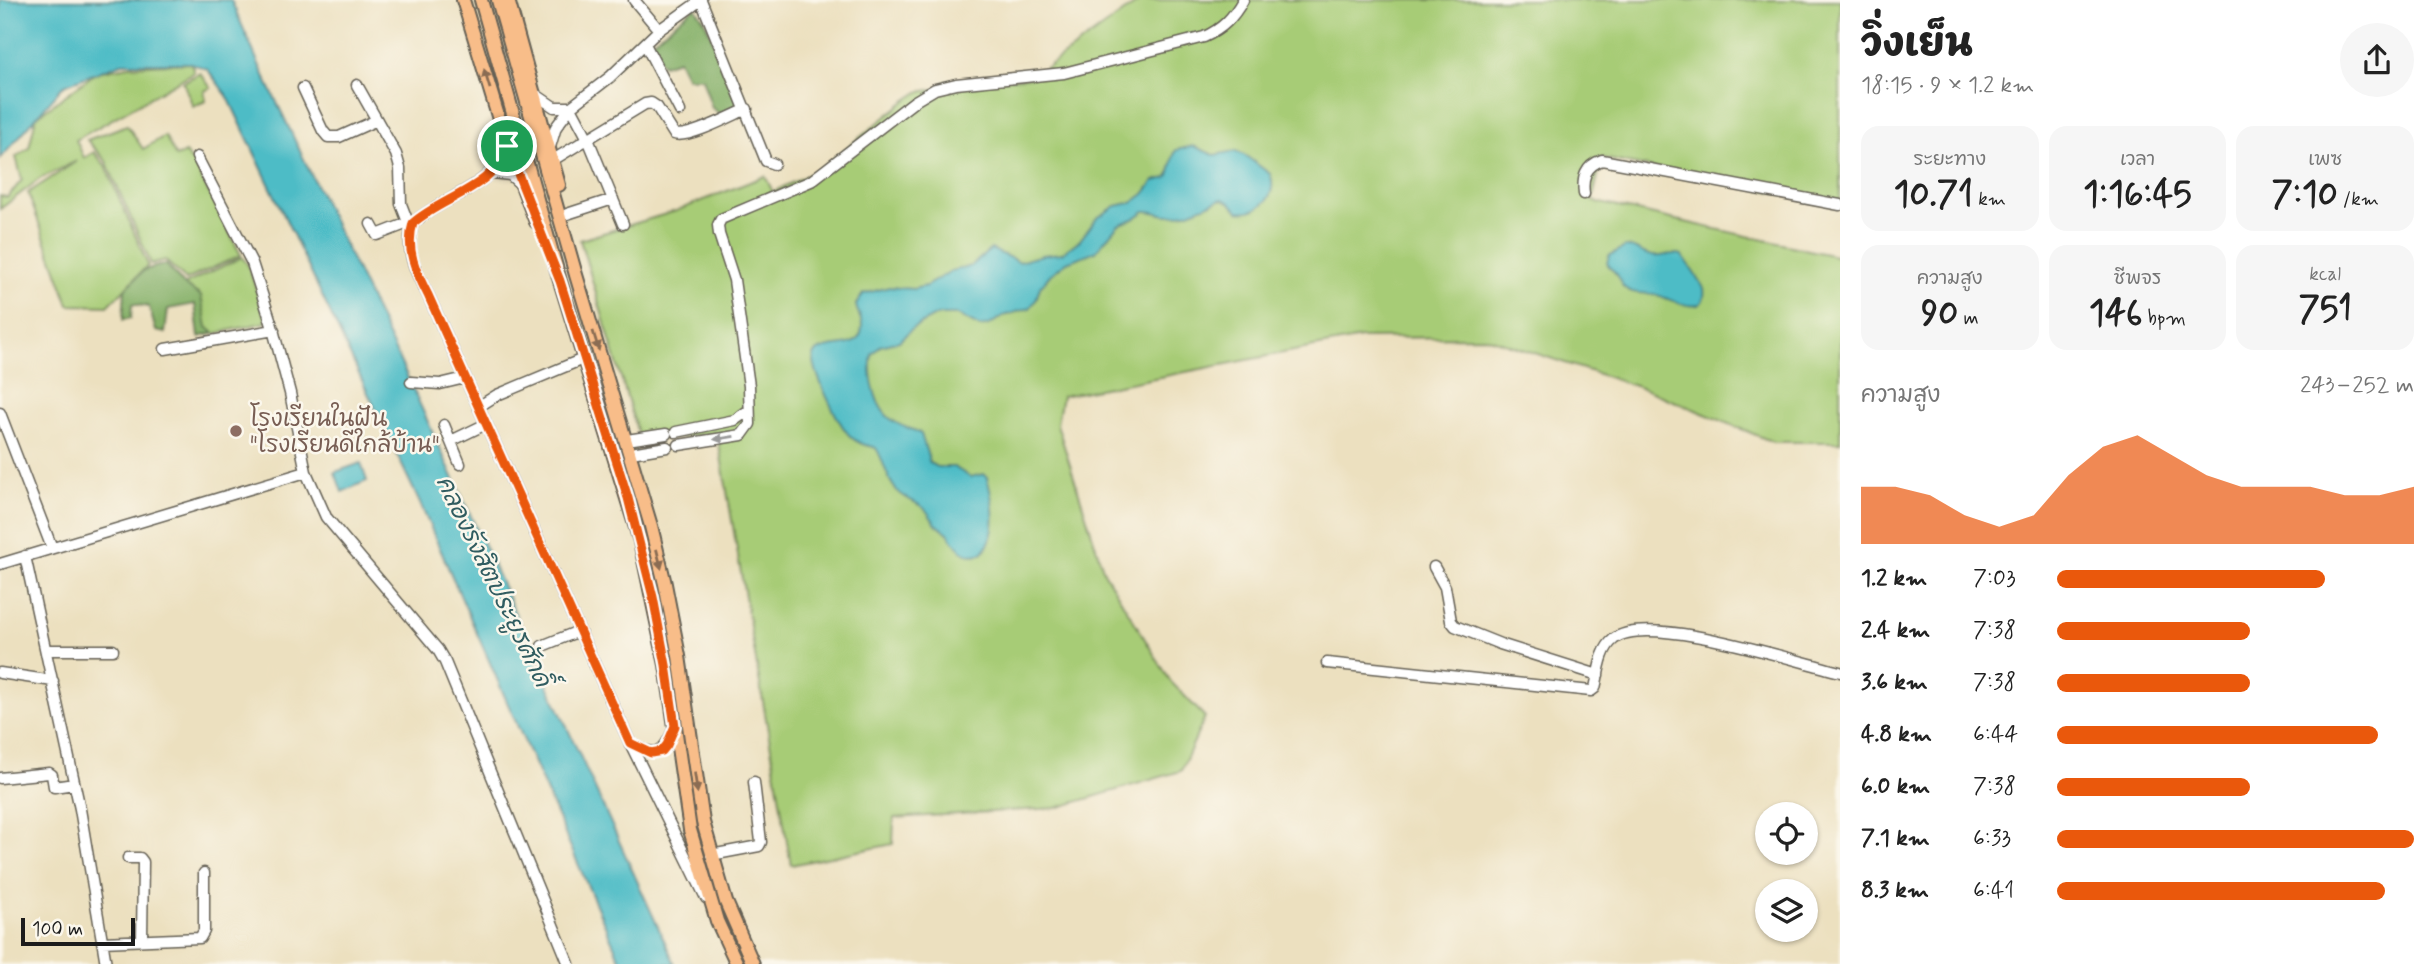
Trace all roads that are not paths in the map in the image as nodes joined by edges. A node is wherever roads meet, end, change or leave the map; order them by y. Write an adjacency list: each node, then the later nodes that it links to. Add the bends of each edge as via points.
1 (463, 0): 18 (main road, one-way to 1)
2 (481, 0): 33 (main road)
3 (498, 0): 32 (main road)
4 (508, 0): 12 (main road)
5 (634, 0): 8 (street)
6 (701, 0): 8 (street); 14 (street)
7 (1243, 0): 40 (street, via 1224,26 1204,37 1064,73 956,84 927,93 811,181 722,219 719,234 736,292)
8 (659, 30): 9 (street)
9 (645, 44): 13 (street); 15 (street)
10 (357, 85): 16 (street)
11 (303, 88): 16 (street, via 328,137 339,137)
12 (535, 94): 13 (street, via 554,107); 19 (main road)
13 (571, 107): 17 (street); 19 (street, via 556,127)
14 (747, 109): 17 (street, via 677,136 657,107 645,104); 22 (street, via 766,161)
15 (680, 111)
16 (377, 120): 31 (street, via 398,161 401,204)
17 (587, 139): 21 (street); 26 (street)
18 (507, 146): 23 (street); 24 (main road)
19 (550, 147): 21 (main road)
20 (197, 157): 34 (street, via 252,263)
21 (553, 160): 28 (main road)
22 (774, 164)
23 (492, 173): 24 (street, via 510,175); 31 (street)
24 (524, 193): 33 (main road)
25 (1584, 194): 27 (street, via 1586,171 1602,160)
26 (613, 200): 28 (street); 30 (street)
27 (1840, 205)
28 (567, 214): 32 (main road)
29 (370, 224): 31 (street, via 377,235)
30 (623, 224)
31 (409, 227): 37 (street, via 416,274)
32 (576, 275): 44 (main road, one-way to 44)
33 (560, 281): 36 (main road)
34 (274, 330): 35 (street); 50 (street)
35 (165, 349)
36 (583, 359): 39 (street); 64 (main road, via 643,552)
37 (465, 378): 38 (street, via 440,384); 39 (street)
38 (411, 382)
39 (478, 407): 42 (street)
40 (749, 411): 44 (street, via 735,420); 46 (street, one-way to 46, via 750,424 742,435)
41 (0, 413): 51 (street)
42 (486, 424): 45 (street); 55 (street)
43 (444, 425): 45 (street)
44 (626, 440): 48 (main road)
45 (451, 441): 49 (street)
46 (679, 445)
47 (667, 447): 48 (street)
48 (631, 453): 69 (main road, one-way to 69, via 670,608)
49 (460, 464)
50 (306, 472): 51 (street); 77 (street, via 326,517 445,662)
51 (52, 548): 52 (street)
52 (26, 556): 53 (street); 57 (street)
53 (0, 564)
54 (1434, 567): 62 (street, via 1445,587 1455,626)
55 (579, 631): 56 (street); 65 (street)
56 (542, 646)
57 (47, 650): 58 (street); 63 (street)
58 (113, 650)
59 (1327, 663): 62 (street, via 1591,691)
60 (1840, 672): 62 (street, via 1682,632 1651,631 1617,636 1603,653)
61 (0, 673): 63 (street)
62 (1598, 675)
63 (53, 681): 68 (street)
64 (675, 726): 65 (street, via 662,751 651,753); 72 (main road, via 690,830)
65 (630, 743): 72 (street)
66 (0, 778): 68 (street, via 49,773 54,787)
67 (754, 782): 69 (street, via 759,846)
68 (74, 784): 74 (street)
69 (711, 855): 79 (main road)
70 (128, 858): 73 (street, via 143,862)
71 (204, 873): 73 (street, via 202,936)
72 (717, 921): 78 (main road)
73 (142, 939): 74 (street)
74 (103, 945): 75 (street); 76 (street)
75 (98, 964)
76 (106, 964)
77 (569, 964)
78 (737, 964)
79 (753, 964)

